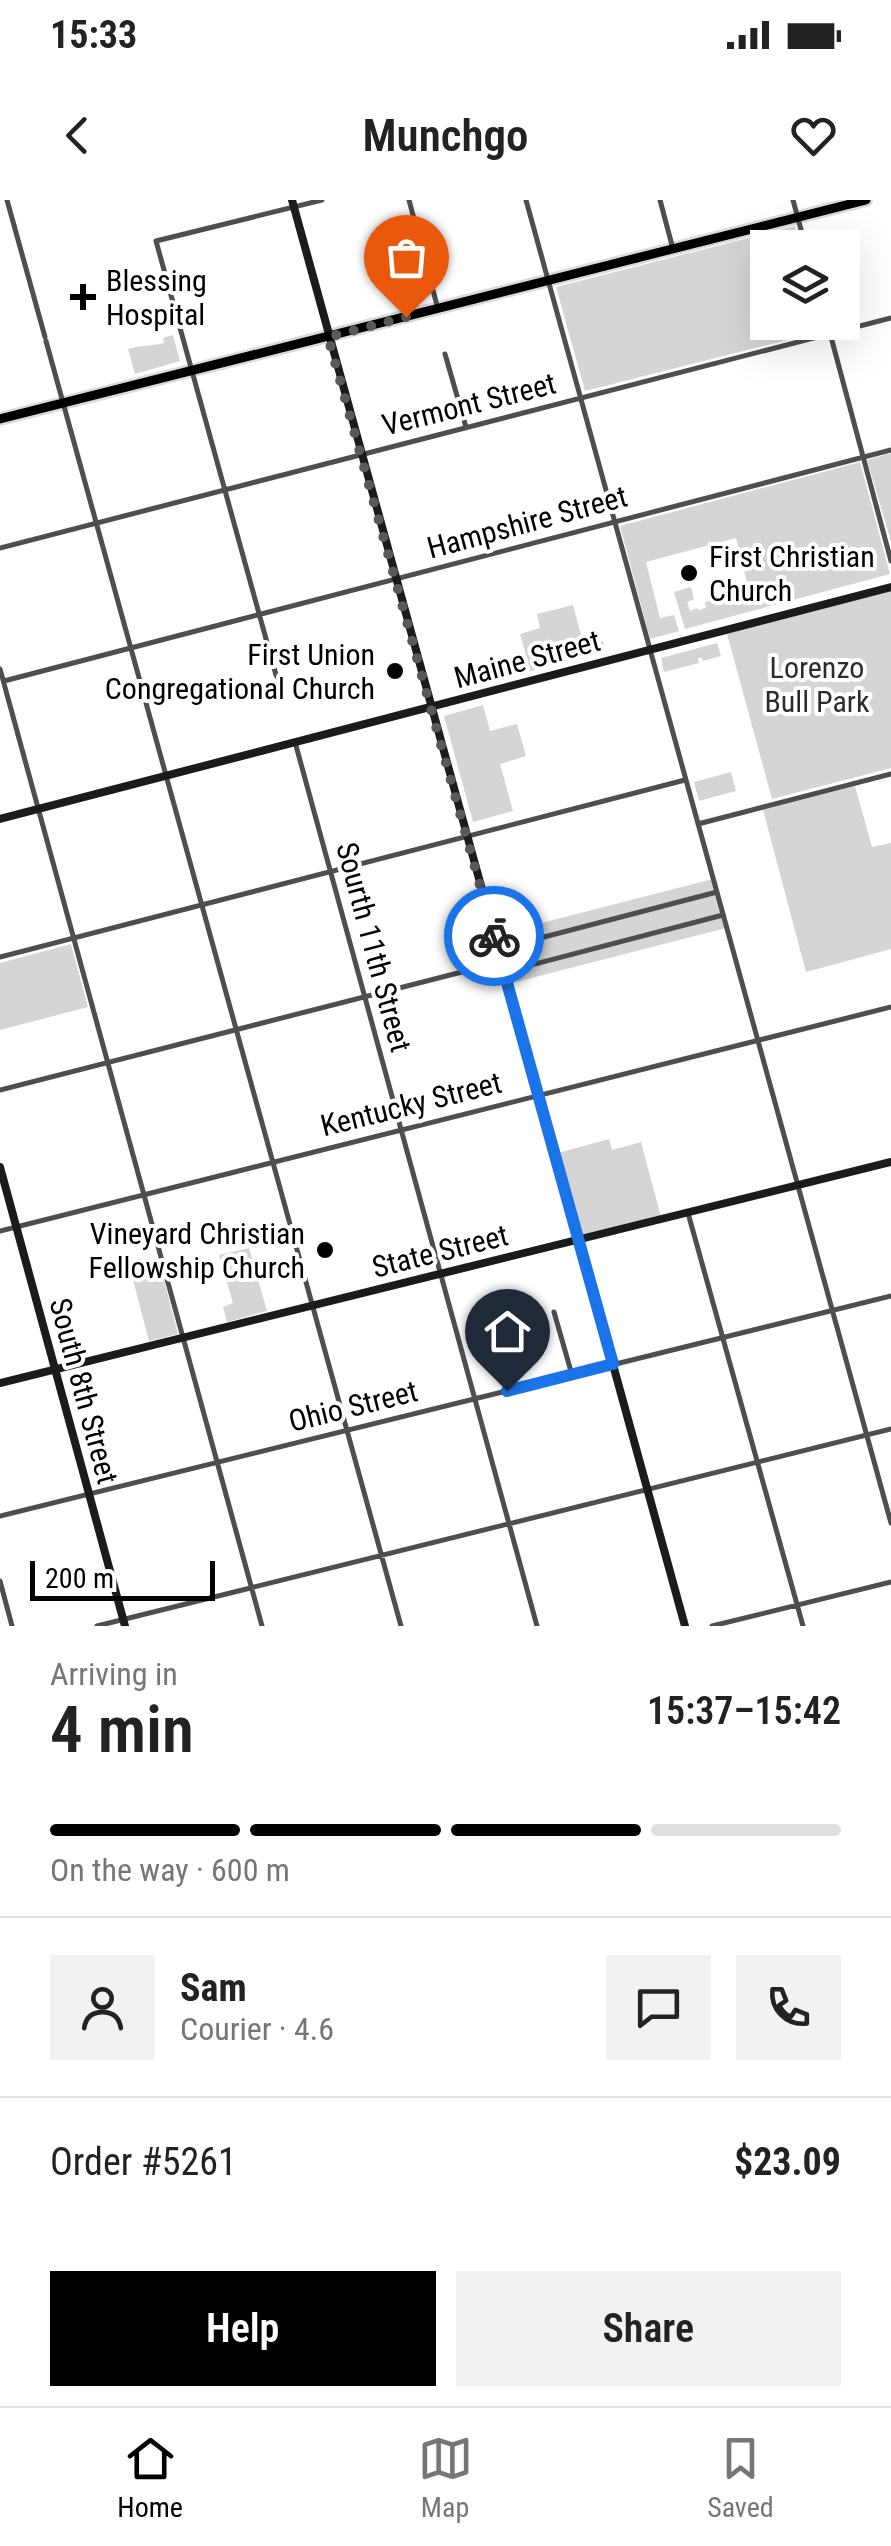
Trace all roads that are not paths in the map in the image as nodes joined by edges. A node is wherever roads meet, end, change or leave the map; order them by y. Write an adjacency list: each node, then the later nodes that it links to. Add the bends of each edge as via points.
1 (7, 200): 22 (street)
2 (322, 200): 8 (street)
3 (409, 200): 13 (street)
4 (526, 200): 12 (street)
5 (660, 200): 11 (street)
6 (792, 200): 9 (street)
7 (866, 200): 9 (main road)
8 (293, 203): 16 (street); 20 (street, via 156,241)
9 (797, 218): 10 (street); 11 (main road)
10 (801, 230)
11 (673, 249): 12 (main road)
12 (548, 281): 13 (main road); 21 (street)
13 (438, 308): 16 (main road)
14 (891, 318): 15 (street, Vermont Street)
15 (860, 326)
16 (328, 337): 20 (main road); 26 (street)
17 (807, 340): 21 (street, Vermont Street)
18 (832, 340): 27 (street)
19 (446, 354): 24 (street)
20 (192, 370): 22 (main road); 28 (street)
21 (581, 399): 24 (street, Vermont Street); 29 (street)
22 (63, 403): 23 (main road); 30 (street)
23 (0, 419)
24 (466, 427): 26 (street, Vermont Street)
25 (891, 450): 27 (street, Hampshire Street)
26 (360, 454): 28 (street, Vermont Street); 33 (street)
27 (863, 457): 29 (street, Hampshire Street); 32 (street)
28 (226, 490): 30 (street, Vermont Street); 35 (street)
29 (614, 523): 33 (street, Hampshire Street); 37 (street)
30 (96, 524): 31 (street, Vermont Street); 36 (street)
31 (0, 548)
32 (891, 561)
33 (396, 580): 35 (street, Hampshire Street); 41 (street)
34 (891, 588): 37 (street, Maine Street)
35 (260, 615): 36 (street, Hampshire Street); 40 (street)
36 (130, 648): 39 (street, Hampshire Street); 44 (street)
37 (650, 650): 41 (street, Maine Street); 45 (street)
38 (0, 669): 39 (street)
39 (2, 682): 46 (street)
40 (281, 682)
41 (431, 707): 42 (street, Maine Street); 49 (street)
42 (295, 742): 44 (street, Maine Street); 50 (street, Sourth 11th Street)
43 (891, 774): 48 (street)
44 (166, 776): 46 (street, Maine Street); 52 (street)
45 (686, 780): 48 (street); 49 (street)
46 (38, 809): 47 (street, Maine Street); 54 (street)
47 (0, 819)
48 (698, 824): 51 (street)
49 (467, 836): 50 (street); 55 (street)
50 (330, 872): 52 (street); 59 (street, Sourth 11th Street)
51 (716, 892): 53 (street); 55 (street)
52 (202, 905): 54 (street); 61 (street)
53 (723, 915): 58 (street); 62 (street)
54 (74, 938): 56 (street); 63 (street)
55 (498, 949): 57 (street)
56 (0, 957)
57 (501, 962): 58 (street); 59 (street)
58 (504, 972): 65 (street)
59 (364, 997): 61 (street); 66 (street, Sourth 11th Street)
60 (891, 1007): 62 (street, Kentucky Street)
61 (236, 1030): 63 (street); 67 (street)
62 (757, 1040): 65 (street, Kentucky Street); 70 (street)
63 (108, 1063): 64 (street); 71 (street)
64 (0, 1090)
65 (539, 1096): 66 (street, Kentucky Street); 75 (street)
66 (401, 1130): 67 (street, Kentucky Street); 76 (street, Sourth 11th Street)
67 (272, 1162): 71 (street, Kentucky Street); 78 (street)
68 (891, 1162): 70 (street, State Street)
69 (0, 1167): 73 (street, South 8th Street)
70 (798, 1186): 72 (street, State Street); 79 (street)
71 (144, 1194): 73 (street, Kentucky Street); 81 (street)
72 (688, 1212): 75 (street, State Street); 82 (street)
73 (16, 1226): 74 (street, Kentucky Street); 84 (street, South 8th Street)
74 (0, 1231)
75 (578, 1240): 76 (street, State Street); 83 (street)
76 (440, 1274): 78 (street, State Street); 87 (street, Sourth 11th Street)
77 (891, 1296): 79 (street, Ohio Street)
78 (312, 1306): 81 (street, State Street); 88 (street)
79 (832, 1310): 82 (street, Ohio Street); 90 (street)
80 (554, 1312): 85 (street)
81 (184, 1337): 84 (street, State Street); 91 (street)
82 (723, 1338): 83 (street, Ohio Street); 92 (street)
83 (613, 1364): 85 (street, Ohio Street); 93 (street)
84 (54, 1369): 86 (street, State Street); 94 (street, South 8th Street)
85 (572, 1375): 87 (street, Ohio Street)
86 (0, 1383)
87 (474, 1399): 88 (street, Ohio Street); 97 (street, Sourth 11th Street)
88 (346, 1430): 91 (street, Ohio Street); 98 (street)
89 (891, 1430): 90 (street)
90 (867, 1436): 92 (street); 96 (street)
91 (218, 1462): 94 (street, Ohio Street); 101 (street)
92 (757, 1462): 93 (street); 102 (street)
93 (648, 1490): 97 (street); 109 (street)
94 (89, 1494): 95 (street, Ohio Street); 103 (street, South 8th Street)
95 (0, 1516)
96 (891, 1523)
97 (509, 1524): 98 (street); 108 (street, Sourth 11th Street)
98 (381, 1556): 101 (street); 107 (street)
99 (0, 1581): 104 (street)
100 (891, 1582): 102 (street)
101 (252, 1588): 103 (street); 106 (street)
102 (797, 1605): 110 (street); 111 (street)
103 (124, 1623): 105 (street)
104 (12, 1626)
105 (97, 1626)
106 (262, 1626)
107 (400, 1626)
108 (537, 1626)
109 (685, 1626)
110 (712, 1626)
111 (803, 1626)

